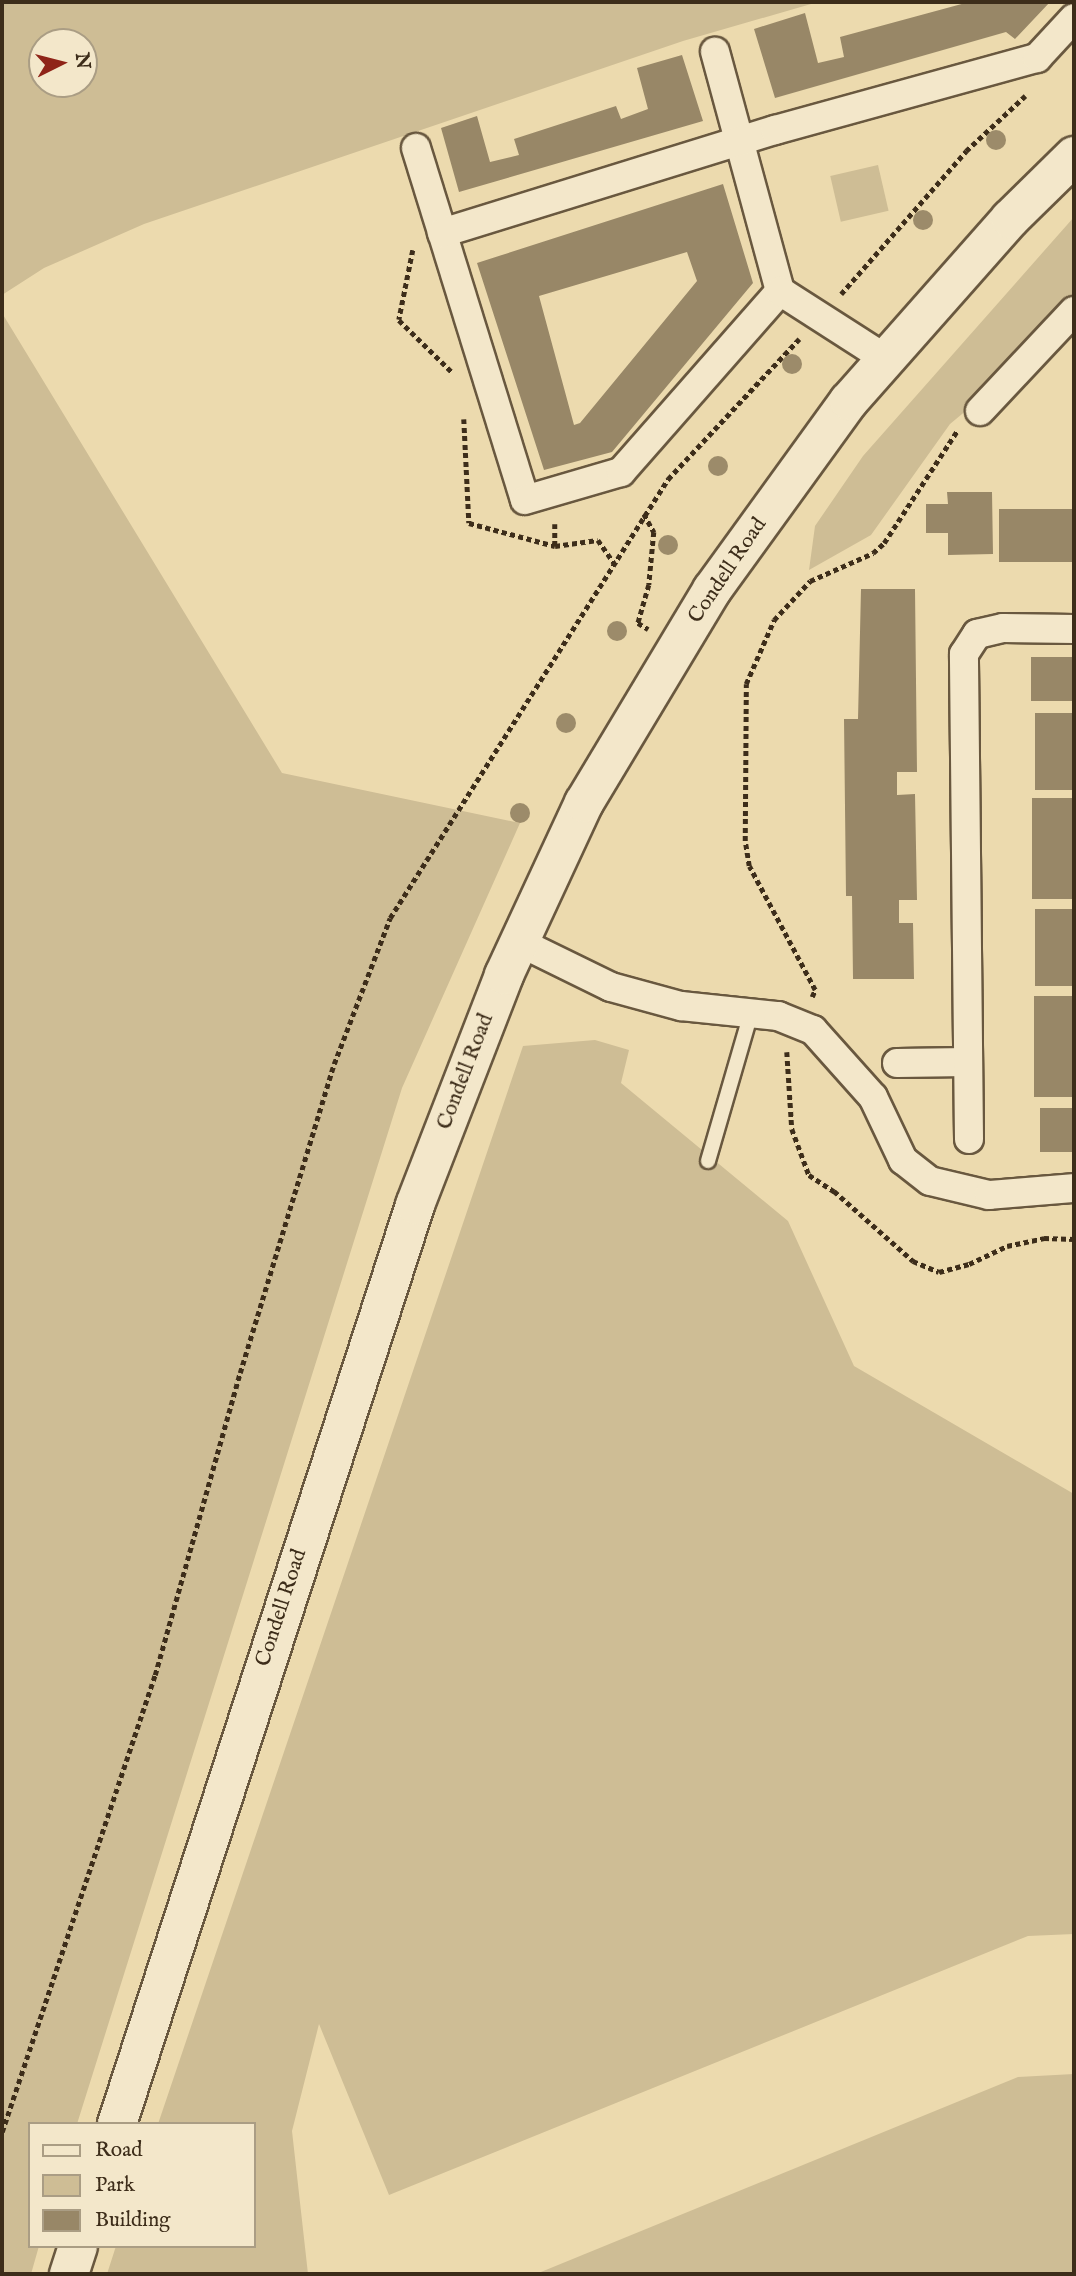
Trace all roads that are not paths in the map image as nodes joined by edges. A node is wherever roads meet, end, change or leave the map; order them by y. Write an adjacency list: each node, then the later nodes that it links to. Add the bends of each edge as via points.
1 (1074, 18): 3 (street, via 1037,58)
2 (715, 52): 3 (street)
3 (741, 141): 6 (street); 7 (street)
4 (416, 148): 6 (street)
5 (1074, 156): 9 (main road, Condell Road, via 1010,219)
6 (442, 233): 7 (street, via 525,500 621,472)
7 (780, 291): 9 (street)
8 (1074, 311): 10 (street)
9 (886, 359): 12 (main road, Condell Road, via 849,401 712,590 584,803)
10 (980, 411)
11 (1074, 629): 14 (street, via 1003,628 977,634 964,654)
12 (519, 942): 13 (street, via 611,987 681,1006); 19 (main road, Condell Road, via 415,1205)
13 (751, 1013): 17 (lane); 18 (street, via 813,1030 845,1060 873,1097 903,1160 930,1181 989,1195)
14 (968, 1062): 15 (street); 16 (street)
15 (897, 1063)
16 (969, 1139)
17 (708, 1161)
18 (1074, 1188)
19 (118, 2122)
20 (77, 2248): 21 (main road)
21 (69, 2274)

